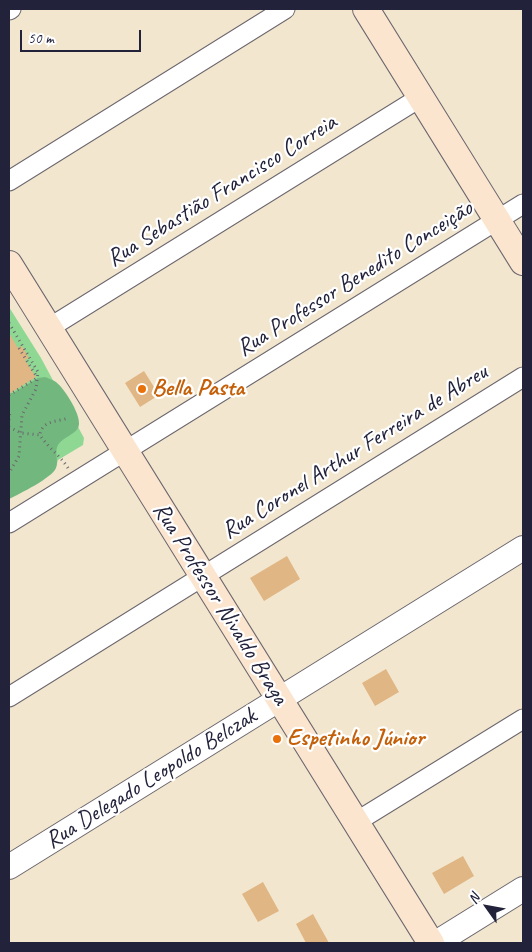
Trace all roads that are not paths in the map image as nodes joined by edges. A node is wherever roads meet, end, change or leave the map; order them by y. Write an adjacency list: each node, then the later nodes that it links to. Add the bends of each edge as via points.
1 (285, 9): 4 (street)
2 (366, 9): 3 (main road)
3 (421, 97): 6 (main road); 9 (street, Rua Sebastião Francisco Correia)
4 (9, 181)
5 (523, 204): 6 (street, Rua Professor Benedito Conceição)
6 (497, 220): 7 (main road); 11 (street, Rua Professor Benedito Conceição)
7 (523, 262)
8 (9, 264): 9 (main road, Rua Professor Nivaldo Braga)
9 (49, 328): 11 (main road, Rua Professor Nivaldo Braga)
10 (523, 377): 14 (street, Rua Coronel Arthur Ferreira de Abreu)
11 (125, 451): 12 (street, Rua Professor Benedito Conceição); 14 (main road, Rua Professor Nivaldo Braga)
12 (9, 523)
13 (523, 548): 16 (street, Rua Delegado Leopoldo Belczak)
14 (203, 576): 15 (street, Rua Coronel Arthur Ferreira de Abreu); 16 (main road, Rua Professor Nivaldo Braga)
15 (9, 697)
16 (279, 699): 18 (main road, Rua Professor Nivaldo Braga); 19 (street, Rua Delegado Leopoldo Belczak)
17 (523, 719): 18 (street)
18 (356, 822): 21 (main road, Rua Professor Nivaldo Braga)
19 (9, 867)
20 (523, 889): 22 (street)
21 (432, 943)
22 (436, 943)

